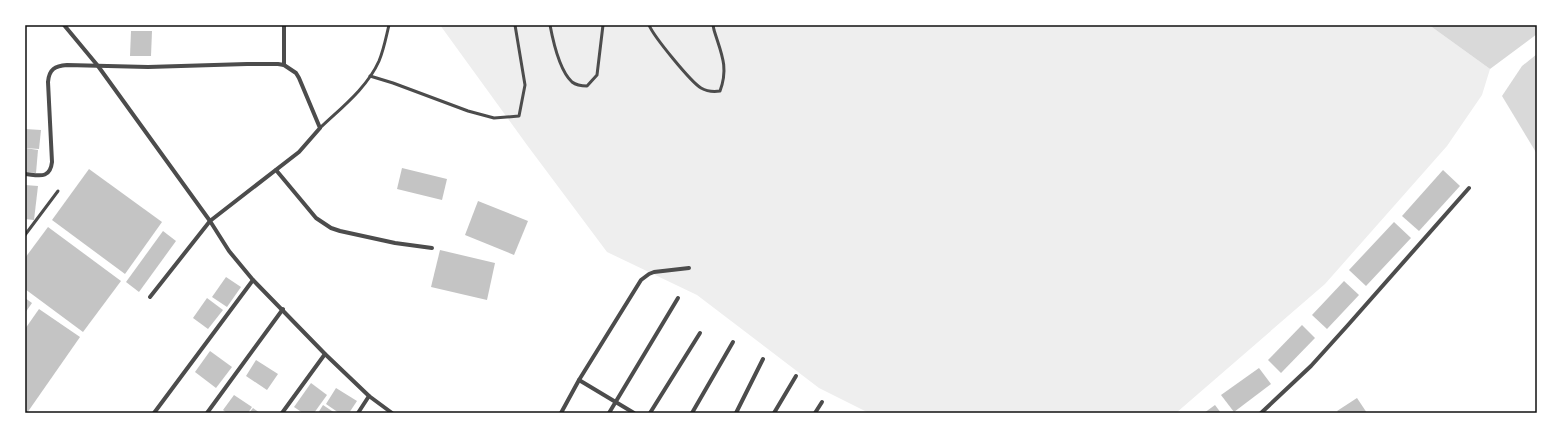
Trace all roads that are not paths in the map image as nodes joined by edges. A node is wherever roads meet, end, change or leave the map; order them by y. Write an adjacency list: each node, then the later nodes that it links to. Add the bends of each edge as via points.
1 (64, 25): 10 (street)
2 (284, 25): 9 (street)
3 (389, 25): 11 (lane, via 379,61)
4 (515, 25): 11 (lane, via 525,85 519,116 494,118)
5 (550, 25): 6 (lane, via 560,64 572,82 580,86 587,86 597,75)
6 (603, 25)
7 (649, 25): 8 (lane, via 670,55 700,88 711,92 720,91 725,66)
8 (713, 25)
9 (284, 65): 10 (street); 12 (street, via 299,78)
10 (98, 66): 14 (street, via 67,65 52,69 48,82 52,162 50,170 43,175); 17 (street)
11 (370, 76): 12 (lane, via 351,99)
12 (320, 128): 13 (street, via 299,152)
13 (276, 170): 17 (street); 19 (street, via 316,218 331,228 396,243)
14 (25, 174)
15 (1469, 188): 47 (street, via 1348,325)
16 (58, 191): 18 (lane)
17 (210, 221): 21 (street, via 229,251); 22 (street)
18 (25, 235)
19 (432, 248)
20 (689, 268): 30 (street, via 654,272 645,276)
21 (253, 280): 24 (street); 34 (street)
22 (150, 297)
23 (678, 298): 32 (street)
24 (283, 309): 27 (street); 35 (street)
25 (700, 333): 42 (street)
26 (733, 342): 43 (street)
27 (325, 354): 31 (street); 36 (street)
28 (763, 359): 44 (street)
29 (796, 376): 45 (street)
30 (579, 380): 32 (street); 39 (street)
31 (369, 396): 37 (street); 38 (street)
32 (615, 402): 40 (street); 41 (street)
33 (822, 402): 46 (street)
34 (154, 413)
35 (207, 413)
36 (282, 413)
37 (358, 413)
38 (392, 413)
39 (561, 413)
40 (609, 413)
41 (634, 413)
42 (650, 413)
43 (692, 413)
44 (736, 413)
45 (774, 413)
46 (815, 413)
47 (1261, 413)

